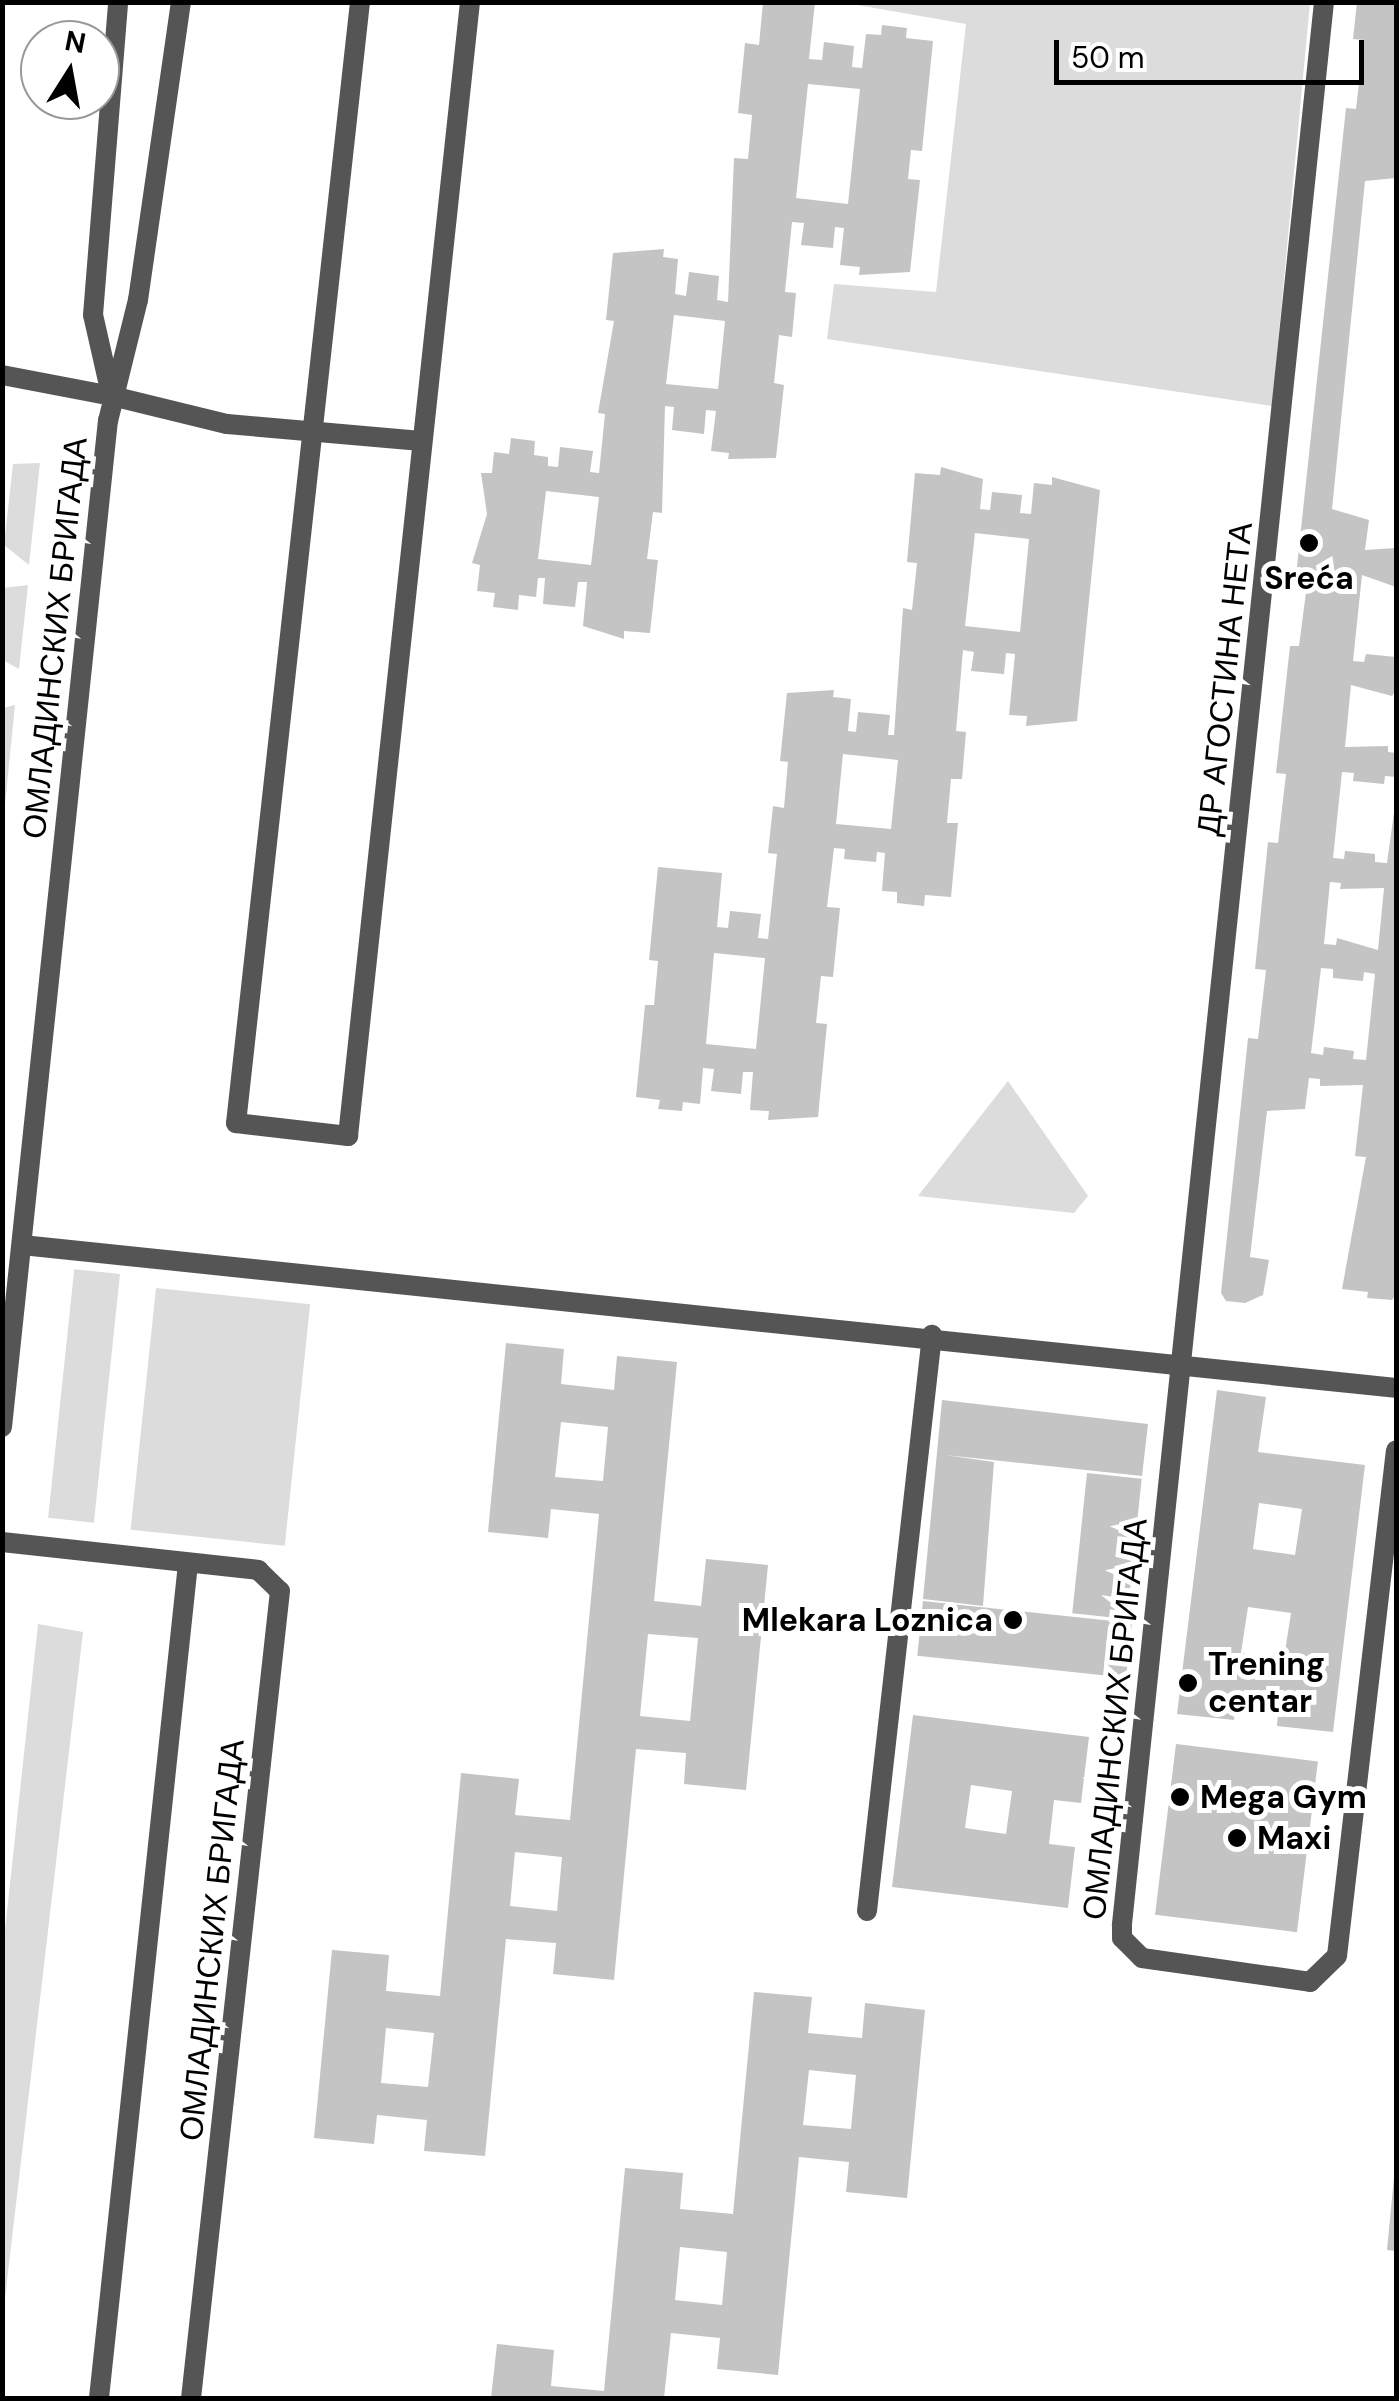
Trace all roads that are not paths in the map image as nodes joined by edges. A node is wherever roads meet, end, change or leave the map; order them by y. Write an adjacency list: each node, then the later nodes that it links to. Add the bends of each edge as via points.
1 (118, 2): 7 (street, ОМЛАДИНСКИХ БРИГАДА, via 92,315)
2 (181, 2): 7 (street, ОМЛАДИНСКИХ БРИГАДА, via 138,300)
3 (360, 2): 8 (street)
4 (470, 2): 9 (street)
5 (1324, 2): 12 (street, ДР АГОСТИНА НЕТА)
6 (2, 374): 7 (street)
7 (112, 396): 8 (street, via 227,424); 10 (street, ОМЛАДИНСКИХ БРИГАДА)
8 (312, 432): 9 (street); 9 (street, via 236,1124 348,1136)
9 (420, 441)
10 (22, 1245): 11 (street); 14 (street, ОМЛАДИНСКИХ БРИГАДА)
11 (932, 1335): 12 (street); 18 (street)
12 (1184, 1362): 13 (street); 15 (street, ОМЛАДИНСКИХ БРИГАДА, via 1122,1925 1122,1938 1142,1958 1310,1982 1337,1956)
13 (1396, 1388)
14 (2, 1427)
15 (1396, 1450)
16 (2, 1542): 17 (street, ОМЛАДИНСКИХ БРИГАДА)
17 (188, 1564): 19 (street, ОМЛАДИНСКИХ БРИГАДА); 20 (street, ОМЛАДИНСКИХ БРИГАДА, via 268,1572 281,1602)
18 (867, 1911)
19 (99, 2398)
20 (191, 2398)

